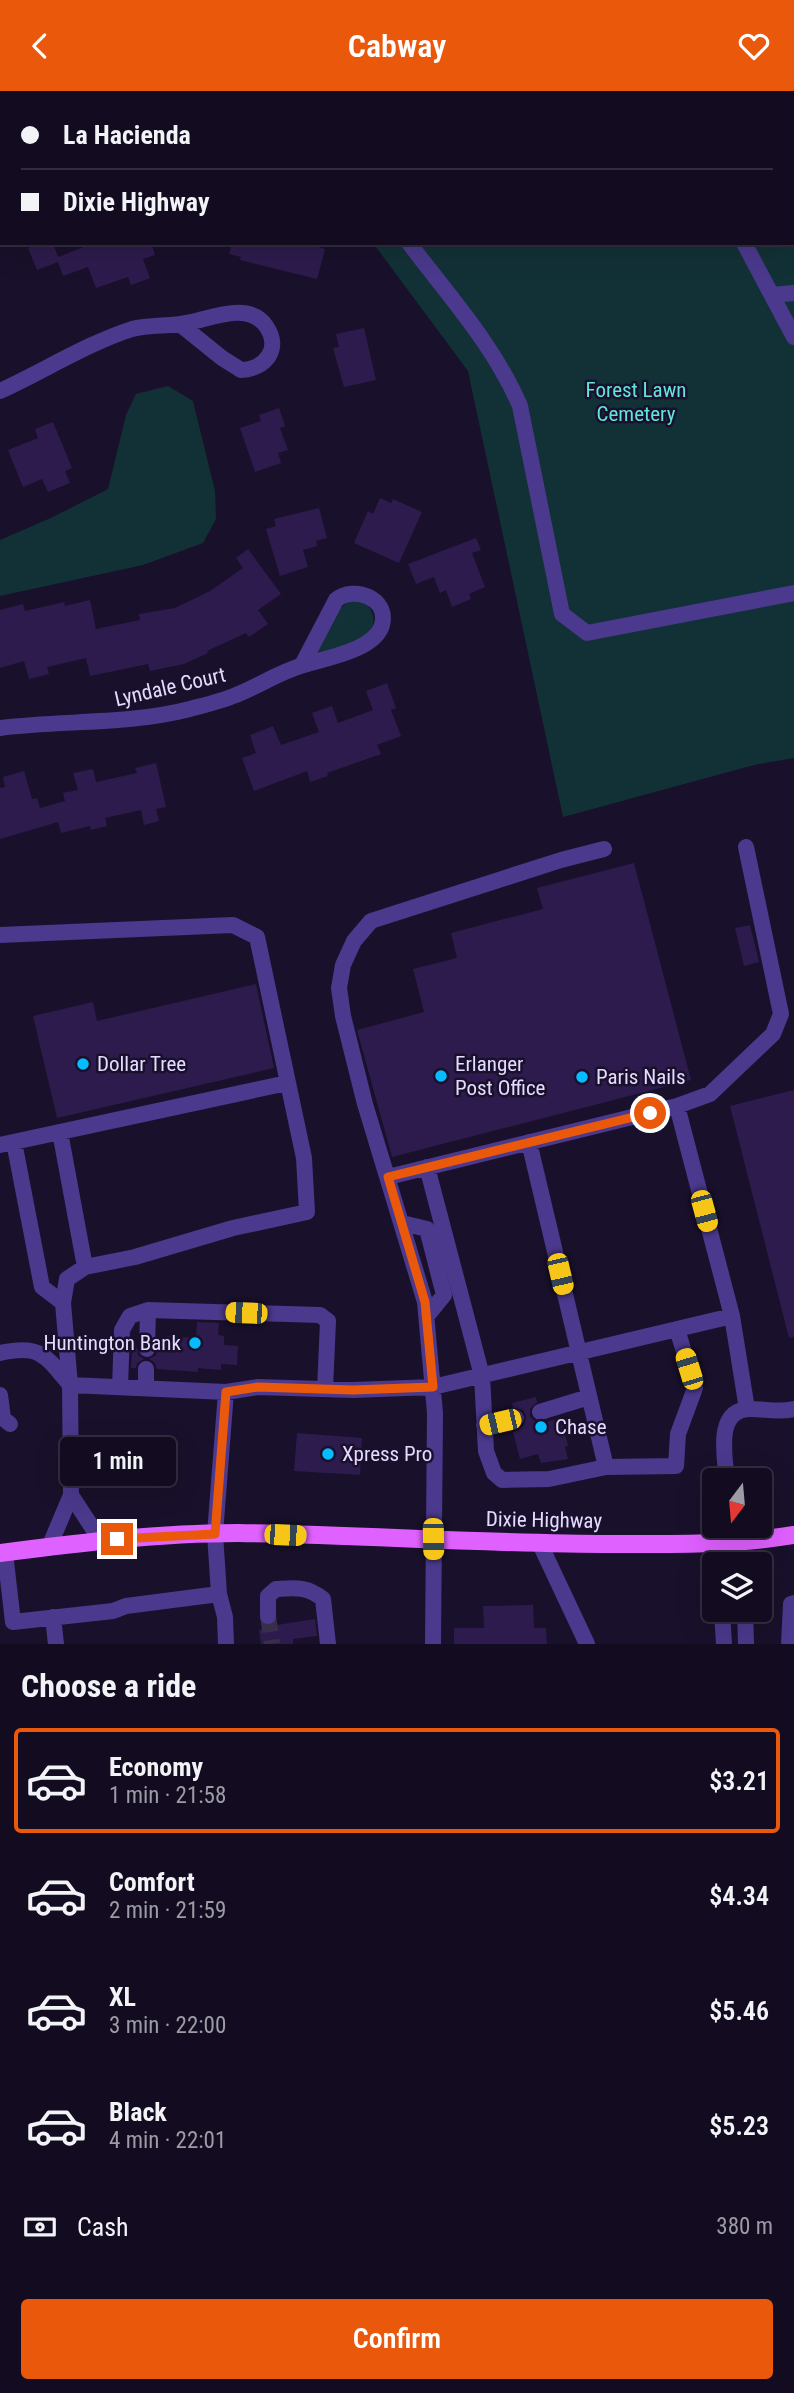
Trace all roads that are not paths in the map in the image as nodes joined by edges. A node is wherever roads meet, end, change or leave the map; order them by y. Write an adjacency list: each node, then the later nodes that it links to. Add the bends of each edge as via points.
1 (411, 245): 8 (street, via 488,347 520,405 562,614 587,633)
2 (745, 245): 4 (street)
3 (794, 293): 4 (street)
4 (772, 295): 6 (street)
5 (181, 324): 5 (street, via 241,370 261,366 270,357 269,330 246,312); 7 (street, via 151,325 107,338)
6 (794, 337)
7 (0, 391)
8 (794, 593)
9 (302, 665): 9 (street, Lyndale Court, via 329,659 375,637 383,617 376,602 360,593 342,595 325,617); 10 (street, Lyndale Court, via 235,695 147,718)
10 (0, 728)
11 (746, 847): 15 (street, via 781,1014 773,1034 710,1094)
12 (604, 849): 20 (street, via 371,921 354,941 339,988 343,1016)
13 (0, 935): 14 (street, via 233,925 257,937)
14 (287, 1083): 16 (street); 22 (street, via 304,1158 307,1212)
15 (677, 1106): 17 (street); 26 (street)
16 (60, 1132): 18 (street); 22 (street)
17 (529, 1142): 19 (street); 30 (street)
18 (7, 1144): 23 (street, via 43,1287)
19 (427, 1167): 20 (street); 32 (street)
20 (388, 1177): 21 (street)
21 (402, 1223): 25 (street); 25 (street, via 427,1229 444,1295)
22 (85, 1267): 23 (street, via 67,1279)
23 (63, 1303): 33 (street)
24 (148, 1310): 28 (street); 34 (street, via 130,1316 122,1330); 37 (street, via 320,1315 328,1321)
25 (427, 1316): 35 (street)
26 (732, 1316): 27 (street); 41 (street)
27 (677, 1329): 30 (street); 47 (street, via 695,1388 678,1434 676,1466)
28 (147, 1349)
29 (0, 1353): 33 (street, via 30,1349 40,1353)
30 (579, 1353): 32 (street); 40 (street)
31 (146, 1369): 36 (street)
32 (482, 1376): 35 (street); 46 (street)
33 (70, 1385): 34 (street); 49 (street)
34 (120, 1387): 36 (street)
35 (433, 1387): 37 (street); 54 (street)
36 (146, 1388): 38 (street)
37 (325, 1389): 38 (street, via 258,1387)
38 (226, 1392): 50 (street)
39 (0, 1395): 45 (street, via 3,1418)
40 (589, 1397): 43 (street); 47 (street)
41 (747, 1409): 42 (street); 48 (street, via 732,1415 726,1424)
42 (794, 1409)
43 (540, 1412)
44 (516, 1418): 46 (street)
45 (10, 1423)
46 (484, 1425): 47 (street, via 486,1451 494,1473 502,1480 549,1479)
47 (606, 1467)
48 (726, 1468)
49 (71, 1495): 55 (street); 57 (street)
50 (215, 1534): 54 (main road, Dixie Highway); 55 (main road, Dixie Highway); 59 (street)
51 (772, 1535): 52 (main road, Dixie Highway)
52 (794, 1535)
53 (702, 1536): 56 (main road, Dixie Highway)
54 (433, 1539): 56 (main road, Dixie Highway); 68 (street)
55 (101, 1541): 57 (main road, Dixie Highway)
56 (541, 1544): 69 (street)
57 (49, 1547): 58 (main road, Dixie Highway)
58 (3, 1553): 62 (street, via 13,1622)
59 (219, 1594): 62 (street); 66 (street)
60 (794, 1603): 72 (street)
61 (268, 1616): 67 (street, via 268,1596 276,1589 313,1591 323,1599)
62 (53, 1617): 65 (street)
63 (723, 1622): 70 (street)
64 (745, 1622): 71 (street)
65 (56, 1644)
66 (226, 1644)
67 (328, 1644)
68 (433, 1644)
69 (587, 1644)
70 (724, 1644)
71 (746, 1644)
72 (789, 1644)

